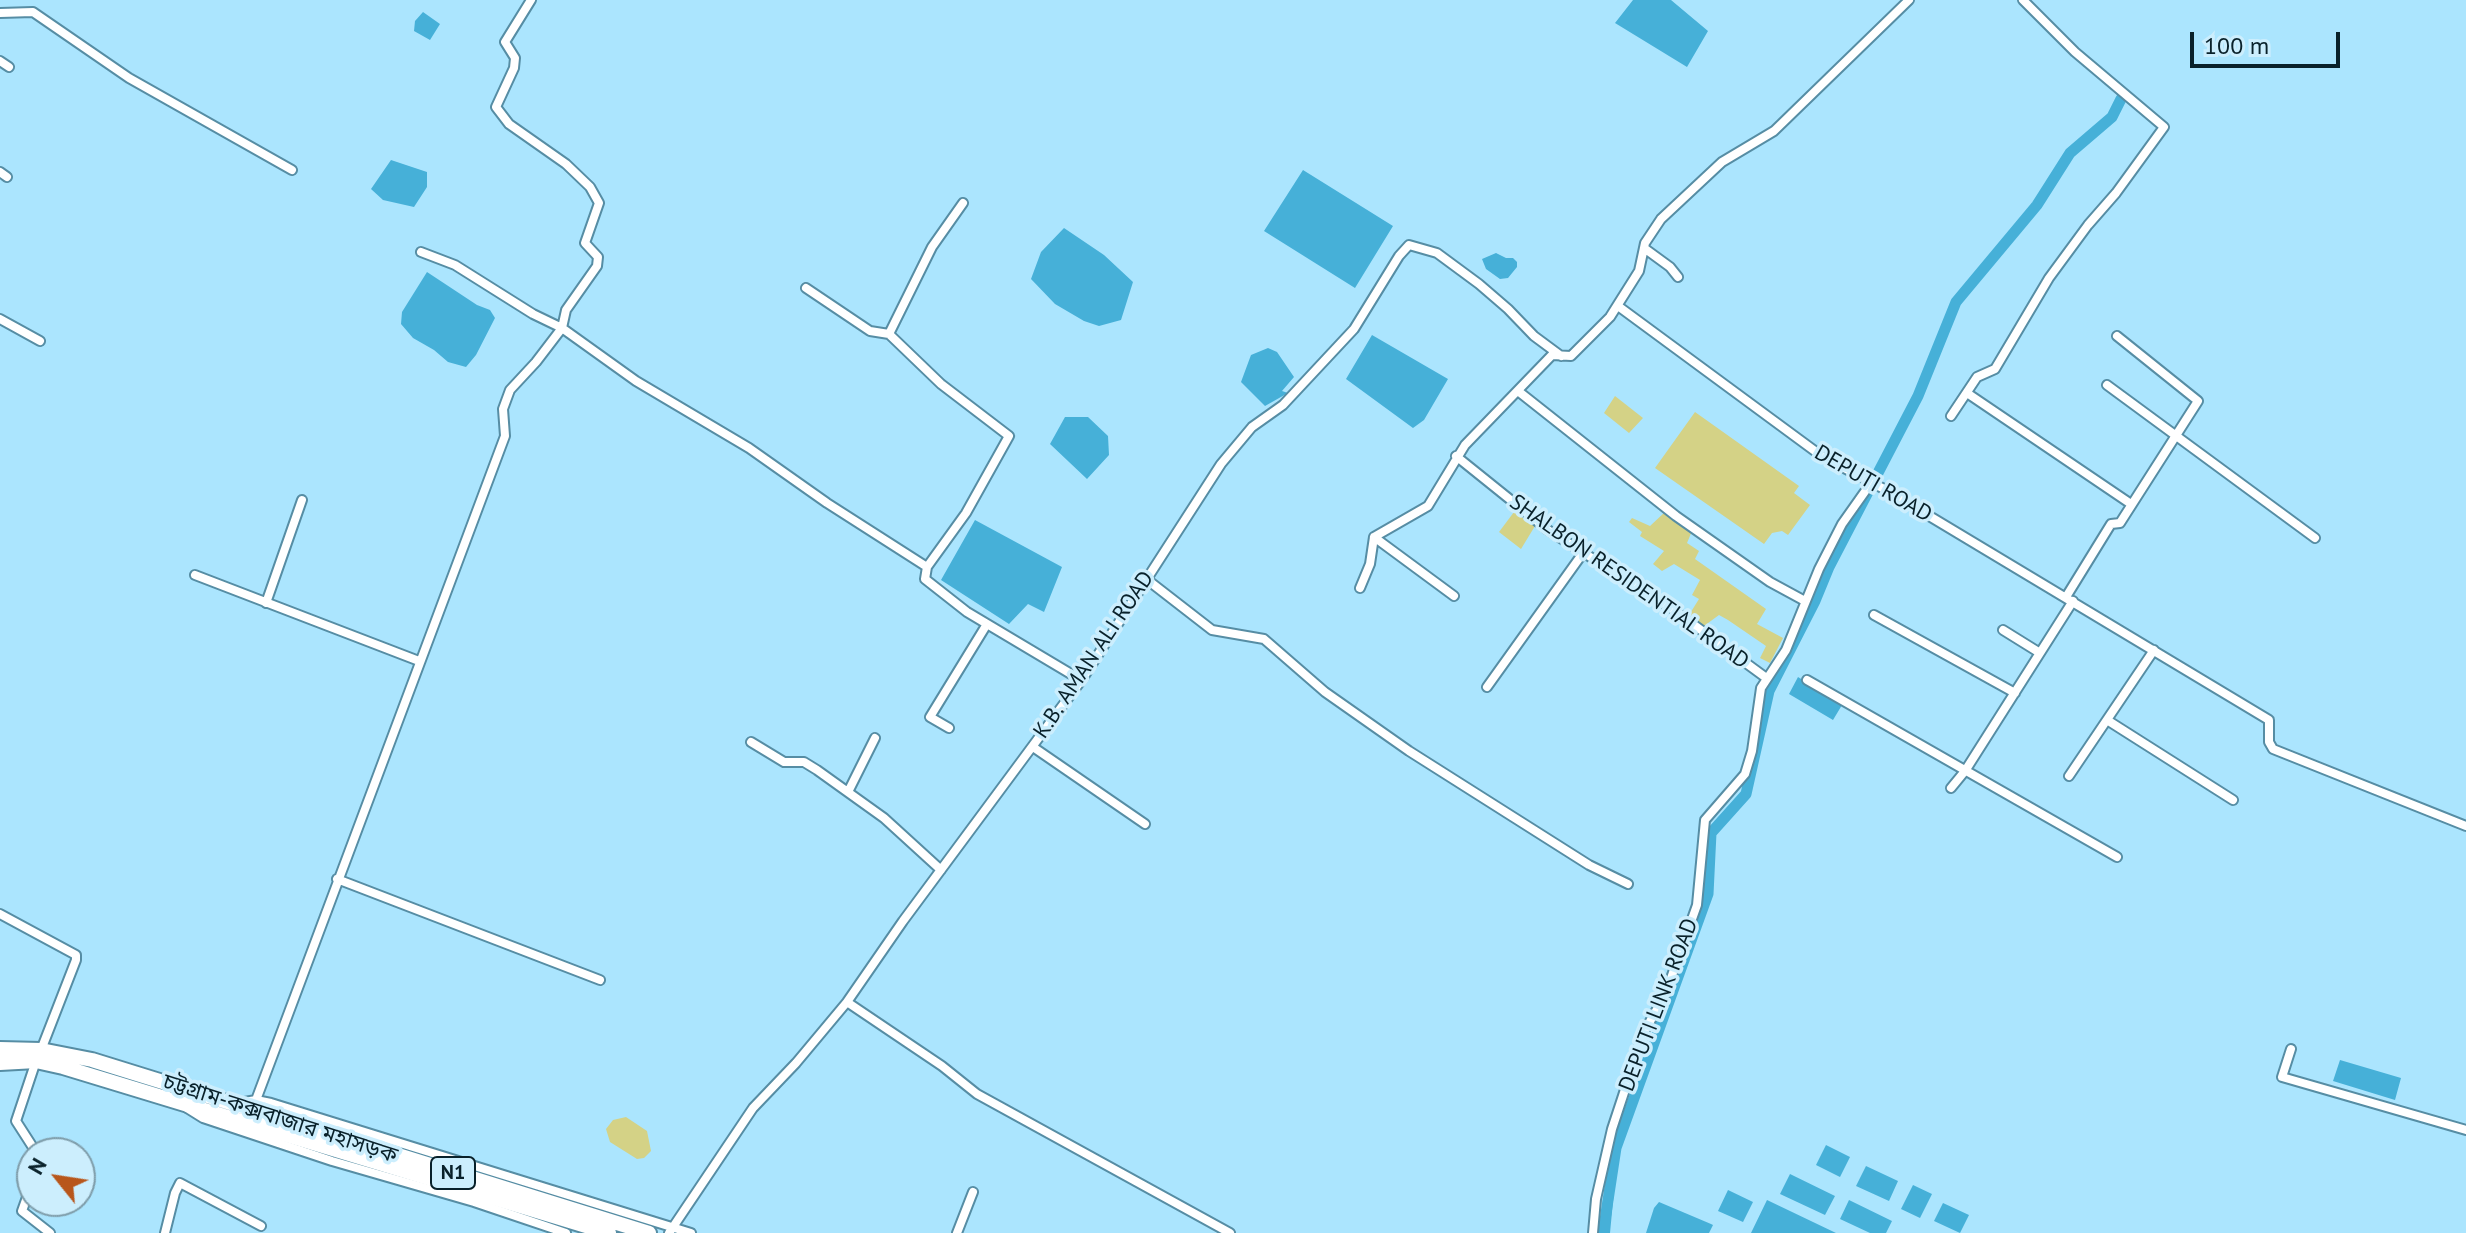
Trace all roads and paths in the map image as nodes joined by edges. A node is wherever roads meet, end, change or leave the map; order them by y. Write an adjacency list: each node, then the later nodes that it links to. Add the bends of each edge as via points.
1 (531, 0): 13 (street, via 505,42 515,58 514,68 496,107 509,124 566,164 599,203 585,243 598,257 597,266 566,310)
2 (1909, 0): 7 (street, via 1774,131 1722,162 1681,199)
3 (2023, 0): 20 (street, via 2164,127 2049,278 1995,369 1977,377)
4 (0, 13): 5 (street, via 33,12 129,78)
5 (292, 170)
6 (963, 203): 14 (street, via 932,247)
7 (1644, 248): 9 (street); 11 (street, via 1639,271)
8 (421, 252): 13 (street, via 455,265)
9 (1678, 277)
10 (806, 288): 14 (street, via 870,331)
11 (1618, 306): 17 (street, via 1583,346 1571,356); 24 (street, DEPUTI ROAD, via 1823,457)
12 (0, 319): 16 (street)
13 (562, 328): 30 (street); 43 (street, via 510,390 503,409 505,436)
14 (889, 334): 30 (street, via 941,384 1009,436 966,513)
15 (2117, 336): 22 (street, via 2198,401)
16 (40, 341)
17 (1561, 356): 19 (street, via 1552,355); 32 (street, K.B. AMAN ALI ROAD, via 1437,253 1409,245 1354,329 1221,464)
18 (2107, 385): 22 (street)
19 (1518, 391): 23 (street); 36 (street, via 1654,499)
20 (1967, 393): 21 (street); 26 (street)
21 (1951, 416)
22 (2176, 435): 26 (street); 28 (street)
23 (1456, 456): 27 (street, via 1428,506); 29 (street, SHALBON RESIDENTIAL ROAD)
24 (1871, 483): 35 (street, DEPUTI ROAD); 36 (street, DEPUTI LINK ROAD, via 1842,524)
25 (302, 500): 37 (street)
26 (2131, 504): 35 (street, via 2120,523 2111,524)
27 (1374, 537): 33 (street); 34 (street)
28 (2315, 538)
29 (1583, 553): 44 (street, SHALBON RESIDENTIAL ROAD); 47 (street)
30 (927, 567): 39 (street, via 925,579)
31 (195, 575): 37 (street)
32 (1145, 578): 45 (street, K.B. AMAN ALI ROAD); 64 (street, via 1212,630 1264,639 1325,692 1409,751 1589,865)
33 (1360, 588)
34 (1454, 596)
35 (2070, 599): 41 (street, DEPUTI ROAD); 42 (street)
36 (1805, 601): 89 (street, DEPUTI LINK ROAD, via 1786,650 1761,688 1745,774 1705,820 1697,905 1665,995 1644,1032 1612,1129)
37 (266, 603): 43 (street)
38 (1874, 615): 48 (street)
39 (987, 624): 45 (street); 50 (street, via 930,717)
40 (2003, 630): 42 (street)
41 (2154, 650): 49 (street); 60 (street, DEPUTI ROAD, via 2269,720 2273,749)
42 (2040, 653): 48 (street)
43 (419, 661): 63 (street)
44 (1765, 677)
45 (1083, 678): 53 (street, K.B. AMAN ALI ROAD)
46 (1807, 680): 54 (street)
47 (1487, 687)
48 (2015, 693): 54 (street)
49 (2107, 720): 55 (street); 58 (street)
50 (949, 728)
51 (875, 738): 57 (street)
52 (751, 742): 57 (street, via 784,762 804,762)
53 (1033, 747): 59 (street); 62 (street, K.B. AMAN ALI ROAD)
54 (1965, 771): 56 (street); 61 (street)
55 (2069, 776)
56 (1951, 788)
57 (848, 792): 62 (street)
58 (2233, 800)
59 (1145, 824)
60 (2466, 826)
61 (2117, 857)
62 (941, 870): 67 (street, K.B. AMAN ALI ROAD)
63 (337, 879): 66 (street); 73 (street)
64 (1628, 884)
65 (0, 914): 70 (street, via 76,955)
66 (600, 980)
67 (847, 1002): 80 (street, K.B. AMAN ALI ROAD, via 753,1108); 88 (street, via 977,1094)
68 (0, 1049): 70 (highway, চট্টগ্রাম-কক্সবাজার মহাসড়ক / N1)
69 (2291, 1049): 75 (street, via 2282,1077)
70 (38, 1056): 71 (highway, চট্টগ্রাম-কক্সবাজার মহাসড়ক / N1); 72 (highway, চট্টগ্রাম-কক্সবাজার মহাসড়ক / N1); 76 (street, via 16,1121)
71 (0, 1063)
72 (183, 1096): 74 (highway, চট্টগ্রাম-কক্সবাজার মহাসড়ক / N1); 83 (street, via 203,1118); 84 (highway, চট্টগ্রাম-কক্সবাজার মহাসড়ক / N1)
73 (256, 1100): 74 (street); 80 (street)
74 (234, 1104): 85 (highway, চট্টগ্রাম-কক্সবাজার মহাসড়ক / N1)
75 (2466, 1130)
76 (26, 1137)
77 (973, 1192): 87 (street)
78 (30, 1217): 81 (street)
79 (261, 1226): 82 (street, via 180,1183)
80 (672, 1230): 86 (street)
81 (50, 1233)
82 (165, 1233)
83 (566, 1233)
84 (609, 1233)
85 (649, 1233)
86 (691, 1233)
87 (957, 1233)
88 (1230, 1233)
89 (1593, 1233)

